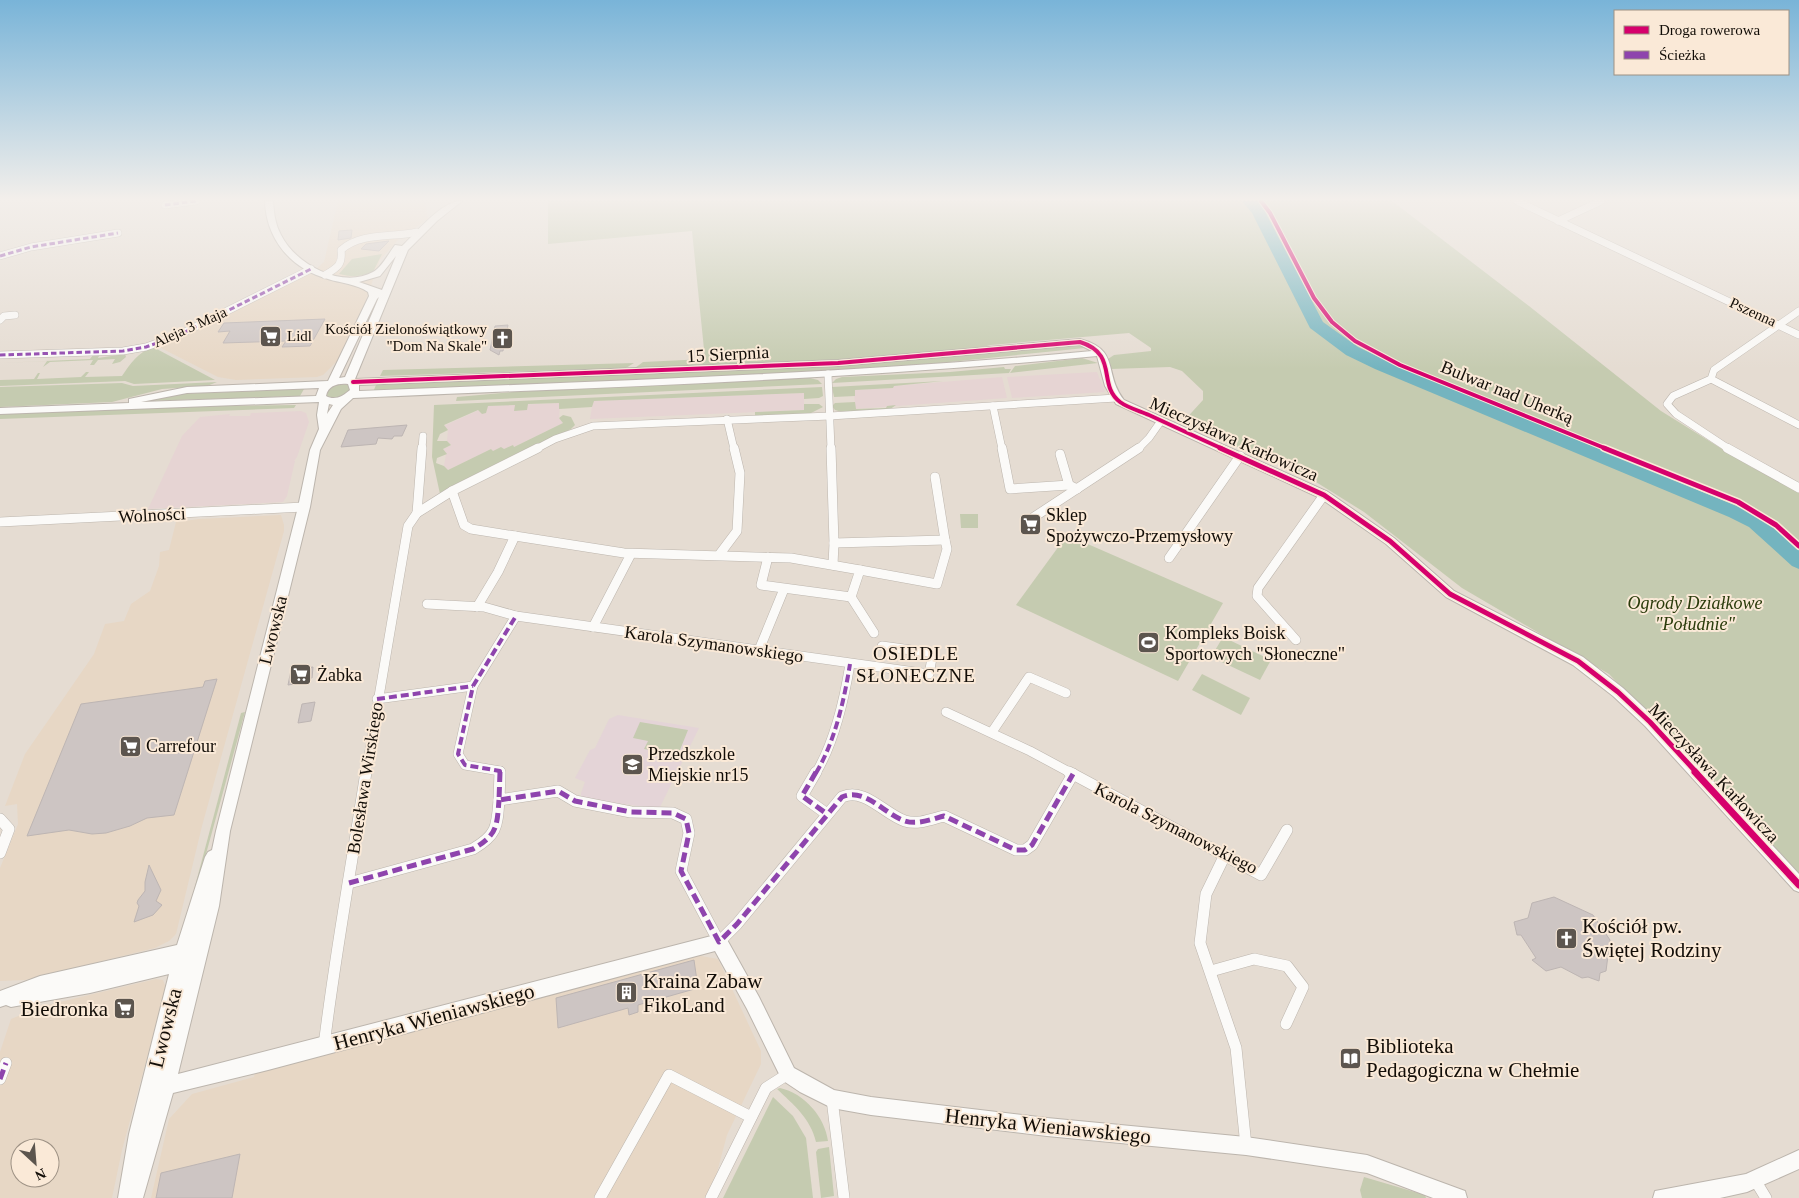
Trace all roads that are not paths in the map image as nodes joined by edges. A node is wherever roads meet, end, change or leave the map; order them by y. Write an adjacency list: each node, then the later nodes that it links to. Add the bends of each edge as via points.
1 (295, 257): 7 (street)
2 (343, 257): 8 (street, via 341,264)
3 (390, 257): 6 (street)
4 (400, 257): 10 (street)
5 (1635, 257): 15 (street, Pszenna)
6 (385, 266): 9 (street); 10 (street)
7 (311, 269): 8 (street); 18 (street, Aleja 3 Maja, via 171,339 146,347 123,351)
8 (325, 275): 9 (street)
9 (358, 283): 10 (street); 11 (street, via 371,289)
10 (384, 284): 11 (street); 21 (street)
11 (374, 297): 19 (street)
12 (1799, 312): 15 (street)
13 (15, 315): 14 (street, via 4,316)
14 (0, 320)
15 (1780, 325): 16 (street, Pszenna); 22 (street, via 1714,370)
16 (1799, 335)
17 (1101, 353): 20 (street, 15 Sierpnia); 21 (street, 15 Sierpnia, via 1089,343 1080,342 838,363 375,381); 27 (street)
18 (0, 355)
19 (339, 371): 23 (street); 24 (street, via 329,379)
20 (828, 374): 25 (street, 15 Sierpnia); 34 (street)
21 (351, 378): 23 (street, 15 Sierpnia); 26 (street, via 355,390)
22 (1711, 379): 37 (street); 43 (street, via 1673,396 1667,404 1676,414 1745,459)
23 (331, 383): 24 (street); 28 (street, Lwowska, via 321,392)
24 (308, 386): 31 (street, via 187,390)
25 (369, 395): 26 (street, 15 Sierpnia); 33 (street)
26 (348, 397): 28 (street, 15 Sierpnia, via 335,401); 33 (street)
27 (1116, 398): 30 (street); 36 (street, Mieczysława Karłowicza)
28 (324, 399): 29 (street); 33 (street, Lwowska)
29 (301, 400): 31 (street); 33 (street, via 315,405)
30 (993, 406): 34 (street, via 900,408); 42 (street, via 1010,489)
31 (114, 407): 32 (street)
32 (0, 411)
33 (327, 415): 46 (street, Lwowska)
34 (830, 416): 35 (street); 52 (street)
35 (727, 419): 44 (street, via 584,428 555,439); 54 (street, via 740,473 737,531)
36 (1161, 421): 40 (street, Mieczysława Karłowicza); 42 (street, via 1133,453)
37 (1799, 425)
38 (423, 436): 47 (street, Bolesława Wirskiego)
39 (1060, 454): 42 (street)
40 (1240, 456): 45 (street, Mieczysława Karłowicza); 56 (street)
41 (935, 477): 51 (street)
42 (1073, 487): 48 (street)
43 (1799, 488)
44 (452, 491): 47 (street); 50 (street, via 464,525)
45 (1324, 495): 66 (street, via 1258,588 1257,596); 83 (street, Mieczysława Karłowicza, via 1390,541 1450,594 1578,661 1618,692 1650,722)
46 (304, 507): 49 (street, Wolności); 85 (street, Lwowska, via 223,831 196,906)
47 (417, 513): 72 (street, Bolesława Wirskiego, via 408,526)
48 (1034, 517)
49 (0, 522)
50 (515, 536): 53 (street); 62 (street)
51 (945, 540): 52 (street); 58 (street, via 947,549 938,584)
52 (834, 543): 57 (street)
53 (631, 554): 54 (street); 64 (street)
54 (720, 555): 55 (street)
55 (768, 557): 57 (street); 59 (street, via 761,585)
56 (1169, 558)
57 (833, 565): 58 (street)
58 (860, 570): 60 (street)
59 (784, 589): 60 (street); 68 (street)
60 (851, 597): 65 (street)
61 (427, 604): 62 (street, Karola Szymanowskiego)
62 (477, 607): 63 (street, Karola Szymanowskiego, via 506,611)
63 (516, 616): 64 (street, Karola Szymanowskiego); 70 (street)
64 (594, 627): 68 (street, Karola Szymanowskiego)
65 (874, 633)
66 (1296, 640)
67 (882, 646): 69 (street, Karola Szymanowskiego, via 933,653 929,674)
68 (759, 650): 69 (street, Karola Szymanowskiego)
69 (850, 664): 77 (street, via 827,754 802,796)
70 (473, 686): 72 (street); 76 (street, via 458,754 465,765 500,771)
71 (1066, 693): 74 (street, via 1030,677)
72 (377, 700): 82 (street, Bolesława Wirskiego)
73 (946, 712): 74 (street, Karola Szymanowskiego)
74 (992, 732): 75 (street, Karola Szymanowskiego)
75 (1073, 774): 77 (street, via 1032,845 1025,850 1016,850 944,816 918,822 905,821 854,793 842,797); 81 (street, Karola Szymanowskiego)
76 (499, 800): 82 (street, via 497,828 489,840 473,849); 84 (street, via 558,791 575,801 631,812 673,813 686,819 689,833 681,871)
77 (827, 814): 84 (street)
78 (0, 819): 80 (street, via 9,829)
79 (1286, 830): 81 (street, Karola Szymanowskiego, via 1261,875)
80 (0, 852)
81 (1225, 855): 86 (street, via 1206,894 1200,943)
82 (349, 883): 89 (street, Bolesława Wirskiego)
83 (1799, 885)
84 (719, 942): 89 (street, Henryka Wieniawskiego); 91 (street)
85 (191, 956): 87 (street, via 40,984); 93 (street, Lwowska)
86 (1211, 971): 88 (street, via 1254,959 1287,966 1303,987); 96 (street, via 1236,1048)
87 (1, 999)
88 (1286, 1024)
89 (324, 1046): 93 (street, Henryka Wieniawskiego)
90 (6, 1062): 92 (street)
91 (788, 1074): 94 (street, Henryka Wieniawskiego); 95 (street, via 766,1088)
92 (0, 1079)
93 (158, 1088): 99 (street, Lwowska, via 134,1157); 100 (street, Lwowska)
94 (832, 1099): 96 (street, Henryka Wieniawskiego, via 1047,1127); 103 (street)
95 (751, 1117): 101 (street, via 669,1075); 102 (street)
96 (1246, 1146): 104 (street, Henryka Wieniawskiego, via 1367,1164)
97 (1799, 1159): 98 (street)
98 (1755, 1180): 105 (street); 106 (street)
99 (127, 1198)
100 (134, 1198)
101 (600, 1198)
102 (711, 1198)
103 (844, 1198)
104 (1458, 1198)
105 (1662, 1198)
106 (1766, 1198)

